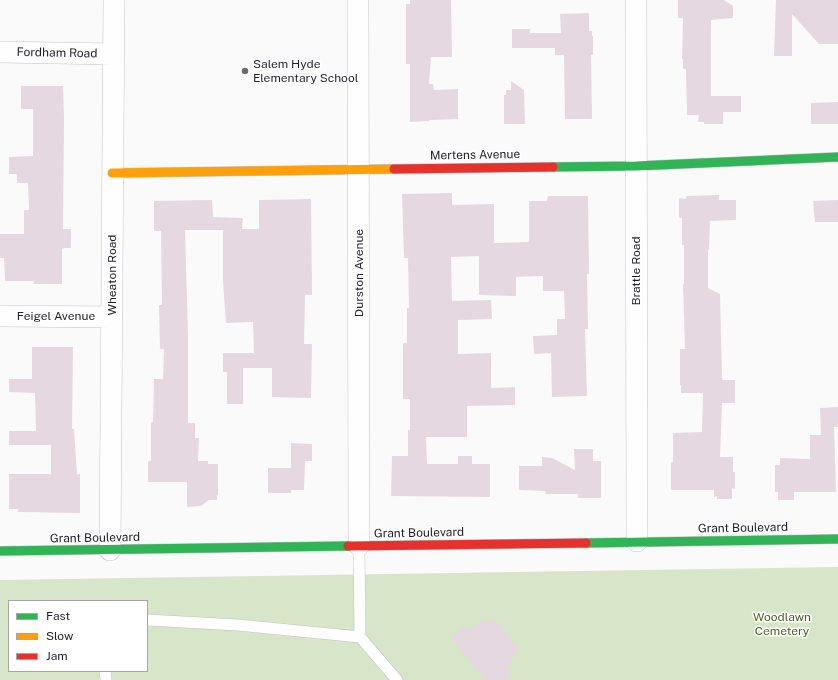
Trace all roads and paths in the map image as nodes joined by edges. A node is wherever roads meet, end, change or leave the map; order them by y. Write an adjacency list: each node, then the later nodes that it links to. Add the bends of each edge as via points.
1 (114, 0): 5 (street, Wheaton Road)
2 (358, 0): 8 (street, Durston Avenue)
3 (636, 0): 7 (street, Brattle Road)
4 (0, 52): 5 (street, Fordham Road)
5 (113, 54): 9 (street, Wheaton Road)
6 (838, 158): 7 (street, Mertens Avenue)
7 (636, 166): 8 (street, Mertens Avenue); 13 (street, Brattle Road)
8 (358, 169): 9 (street, Mertens Avenue); 14 (street, Durston Avenue)
9 (112, 173): 11 (street, Wheaton Road)
10 (0, 316): 11 (street, Feigel Avenue)
11 (112, 317): 15 (street, Wheaton Road)
12 (838, 539): 13 (street, Grant Boulevard)
13 (637, 541): 14 (street, Grant Boulevard)
14 (359, 546): 15 (street, Grant Boulevard); 18 (lane)
15 (110, 550): 16 (street, Grant Boulevard)
16 (0, 551)
17 (148, 620): 18 (lane)
18 (360, 636): 19 (lane)
19 (397, 680)

